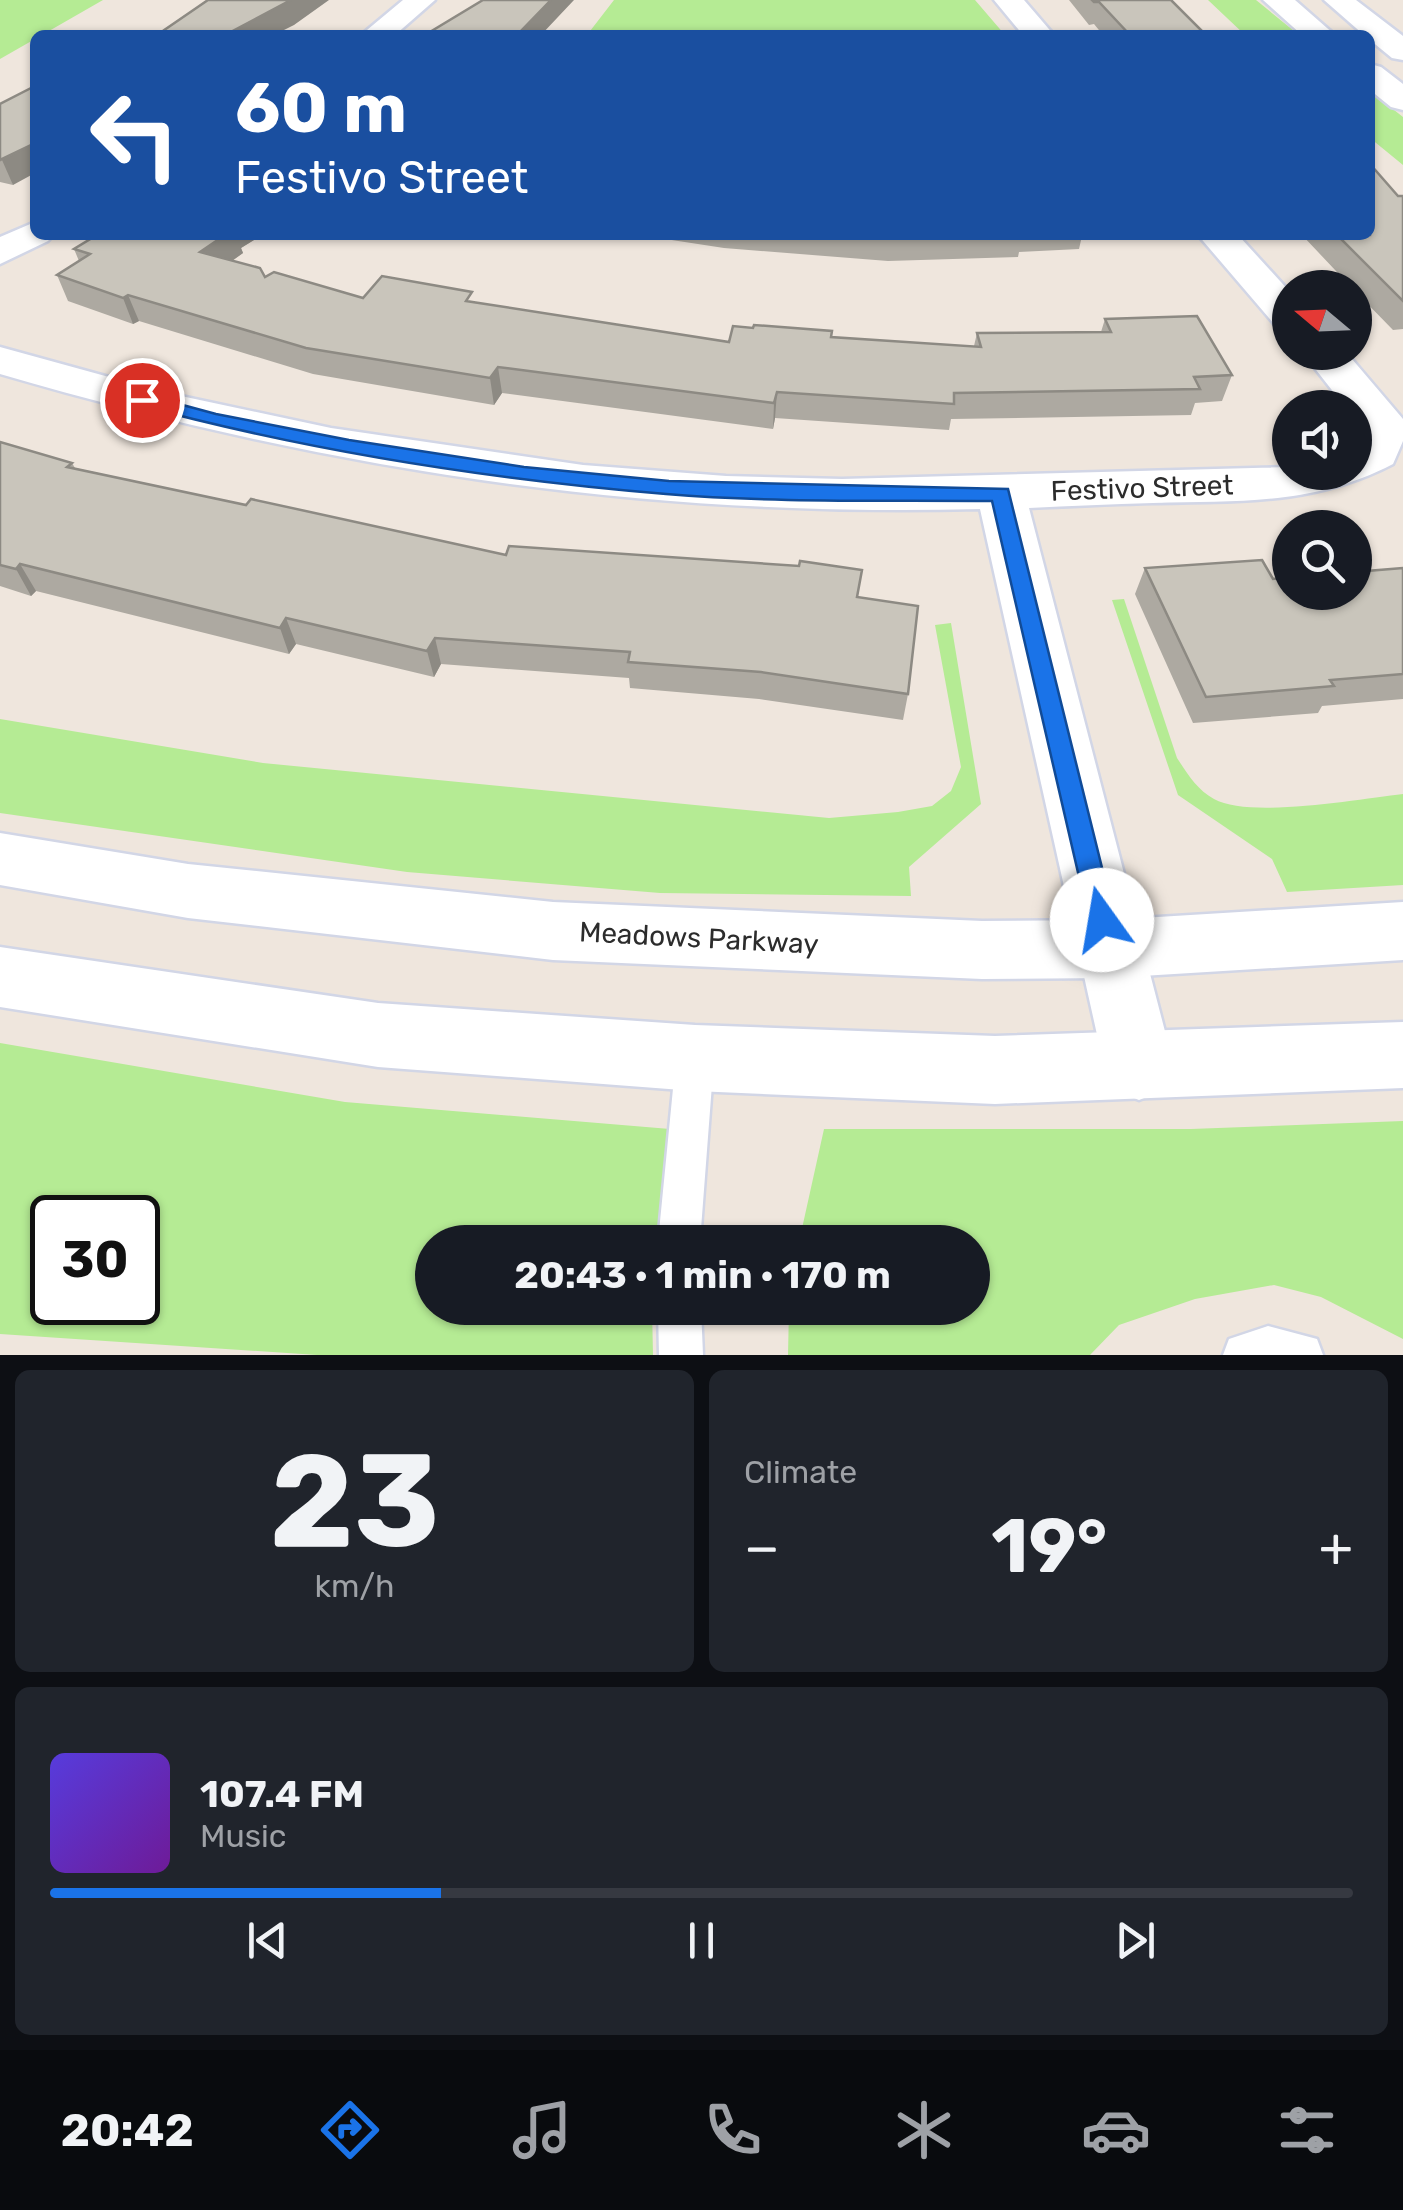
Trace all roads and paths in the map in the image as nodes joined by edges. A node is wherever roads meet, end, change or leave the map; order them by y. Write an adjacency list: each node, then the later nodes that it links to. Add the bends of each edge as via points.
1 (421, 0): 5 (street)
2 (1008, 0): 6 (street)
3 (1277, 0): 7 (street)
4 (1338, 0): 8 (street)
5 (382, 30)
6 (1035, 30)
7 (1314, 30)
8 (1403, 51)
9 (1375, 78): 10 (street)
10 (1403, 100)
11 (30, 236): 13 (street)
12 (1222, 240): 14 (street)
13 (0, 252)
14 (1272, 296)
15 (0, 360): 21 (street, Festivo Street, via 215,420 524,474 669,488)
16 (1338, 370): 17 (street)
17 (1355, 390)
18 (1372, 410): 19 (street, via 1384,424)
19 (1372, 457)
20 (1272, 482): 21 (street, Festivo Street)
21 (1001, 494): 24 (street)
22 (0, 859): 24 (street, Meadows Parkway, via 188,891 553,931)
23 (1403, 931): 24 (street, Meadows Parkway)
24 (1109, 950): 28 (street)
25 (0, 978): 27 (street, via 378,1035)
26 (1403, 1055): 28 (street)
27 (694, 1058): 28 (street, via 995,1070); 29 (lane)
28 (1139, 1066)
29 (680, 1225)
30 (680, 1325): 31 (lane)
31 (681, 1355)
32 (1246, 1355): 33 (lane, via 1268,1348)
33 (1302, 1355)

